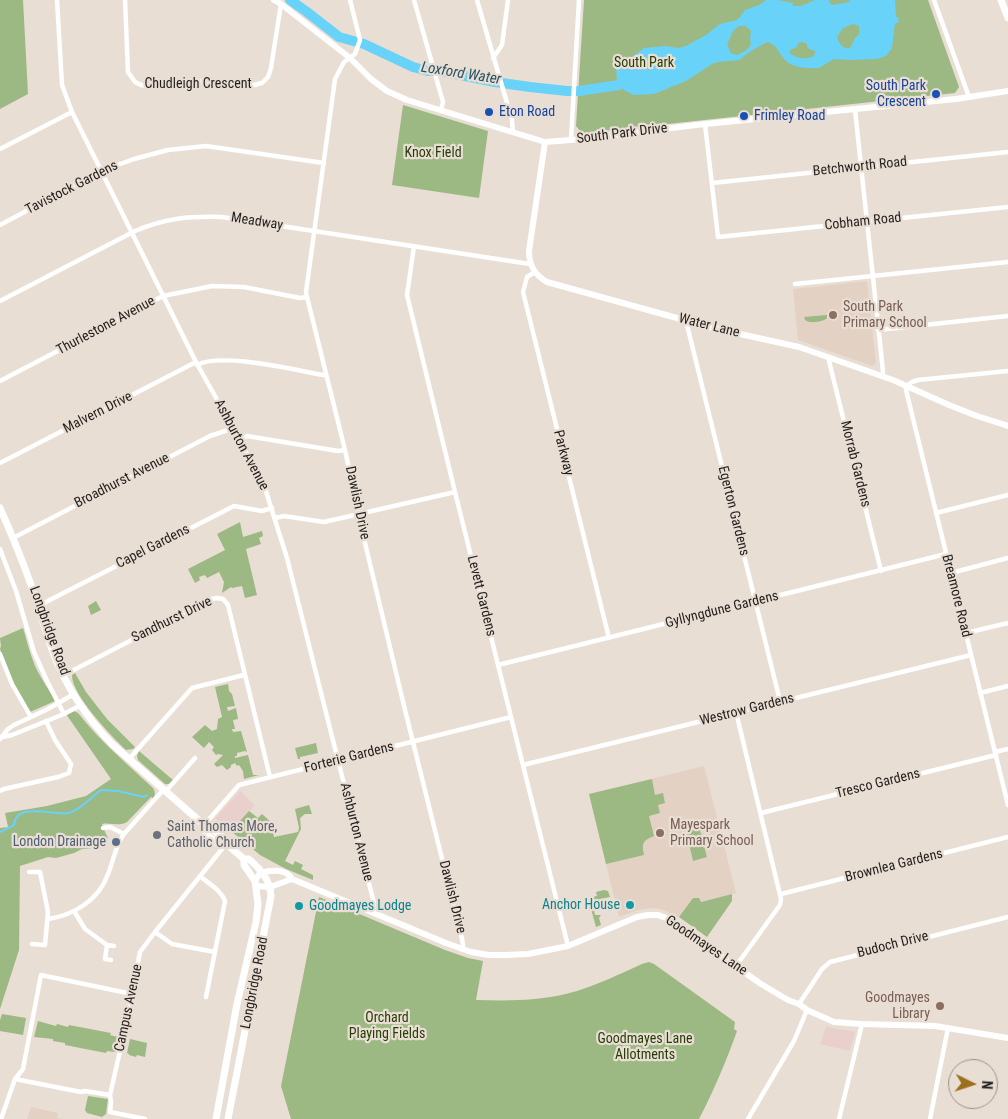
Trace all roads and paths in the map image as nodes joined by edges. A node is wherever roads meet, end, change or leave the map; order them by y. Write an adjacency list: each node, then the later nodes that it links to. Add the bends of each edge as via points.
1 (57, 0): 19 (street, Ashburton Avenue, via 62,85)
2 (124, 0): 11 (street, Chudleigh Crescent, via 128,72 135,82 149,86 216,81 262,83 272,68)
3 (274, 0): 11 (street, South Park Drive)
4 (350, 0): 13 (street, Dawlish Drive, via 360,43)
5 (414, 0): 17 (street, via 443,102)
6 (477, 0): 14 (street)
7 (508, 0): 14 (street, via 502,45)
8 (579, 0): 22 (street)
9 (934, 0): 16 (street)
10 (1001, 0): 12 (main road)
11 (281, 4): 13 (street, South Park Drive)
12 (1008, 18)
13 (350, 58): 17 (street, South Park Drive, via 388,91); 26 (street, Dawlish Drive, via 344,62 335,79)
14 (493, 58): 21 (street)
15 (1008, 91): 16 (street, South Park Drive)
16 (969, 97): 18 (street, South Park Drive)
17 (441, 110): 21 (street, South Park Drive)
18 (855, 110): 20 (street, South Park Drive); 27 (street)
19 (72, 112): 24 (street); 28 (street, Ashburton Avenue)
20 (705, 124): 22 (street, South Park Drive); 29 (street)
21 (513, 133): 23 (street, South Park Drive)
22 (571, 140): 23 (street, South Park Drive)
23 (545, 142): 37 (street, via 529,251)
24 (0, 149)
25 (1008, 152): 27 (street, Betchworth Road)
26 (324, 163): 28 (street, Tavistock Gardens, via 206,146 168,150); 33 (street, Dawlish Drive)
27 (861, 167): 29 (street, Betchworth Road); 31 (street)
28 (101, 171): 32 (street, Tavistock Gardens); 34 (street, Ashburton Avenue)
29 (712, 183): 31 (street, Cobham Road, via 718,237)
30 (1008, 207): 31 (street, Cobham Road)
31 (867, 221): 39 (street)
32 (0, 225)
33 (315, 231): 34 (street, Meadway, via 201,216 168,220); 35 (street, Meadway); 42 (street, Dawlish Drive)
34 (132, 233): 41 (street, Ashburton Avenue); 43 (street, Meadway)
35 (414, 246): 37 (street, Meadway); 59 (street, Levett Gardens, via 408,295)
36 (1008, 262): 39 (street)
37 (530, 264): 38 (street, Water Lane)
38 (535, 272): 45 (street, Water Lane, via 547,282); 76 (street, Parkway, via 527,277 523,292)
39 (872, 276): 40 (street); 46 (street)
40 (795, 284)
41 (163, 296): 42 (street, Thurlestone Avenue, via 212,286 244,287); 48 (street, Ashburton Avenue); 52 (street, Thurlestone Avenue)
42 (307, 297): 50 (street, Dawlish Drive)
43 (0, 301)
44 (1008, 316): 46 (street)
45 (688, 321): 47 (street, Water Lane, via 799,347); 72 (street, Egerton Gardens)
46 (878, 330): 51 (street)
47 (830, 358): 51 (street, Water Lane); 70 (street, Morrab Gardens)
48 (197, 363): 50 (street, Malvern Drive, via 230,360); 55 (street, Ashburton Avenue); 58 (street, Malvern Drive)
49 (1008, 371): 53 (street, via 918,380)
50 (326, 375): 57 (street, Dawlish Drive)
51 (882, 376): 53 (street, Water Lane)
52 (0, 381)
53 (906, 386): 54 (street, Water Lane); 63 (street, Breamore Road)
54 (1008, 426)
55 (234, 428): 56 (street, Ashburton Avenue); 66 (street, Broadhurst Avenue, via 210,436)
56 (240, 440): 57 (street, via 247,436); 62 (street, Ashburton Avenue, via 263,482)
57 (345, 450): 64 (street, Dawlish Drive)
58 (0, 463)
59 (455, 492): 64 (street); 79 (street, Levett Gardens)
60 (1008, 495): 63 (street)
61 (0, 508): 66 (main road, Longbridge Road)
62 (272, 508): 65 (street, Ashburton Avenue); 73 (street, Capel Gardens, via 262,511 234,506)
63 (936, 513): 68 (street, Breamore Road)
64 (359, 514): 65 (street, via 324,522 284,516); 94 (street, Dawlish Drive)
65 (275, 518): 99 (street, Ashburton Avenue)
66 (13, 538): 73 (main road, Longbridge Road)
67 (0, 549): 86 (street, via 34,652)
68 (946, 554): 70 (street, Gyllyngdune Gardens); 71 (street, Breamore Road)
69 (1008, 558): 71 (street)
70 (881, 570): 72 (street, Gyllyngdune Gardens)
71 (951, 573): 75 (street, Breamore Road)
72 (755, 602): 76 (street, Gyllyngdune Gardens); 85 (street, Egerton Gardens)
73 (38, 606): 80 (main road, Longbridge Road, via 54,656)
74 (1008, 623): 75 (street)
75 (966, 633): 78 (street, Breamore Road)
76 (609, 638): 79 (street, Gyllyngdune Gardens)
77 (0, 654): 90 (street)
78 (971, 654): 83 (street, Breamore Road); 85 (street, Westrow Gardens)
79 (498, 665): 91 (street, Levett Gardens)
80 (64, 675): 81 (street, Sandhurst Drive, via 217,598 228,605); 84 (main road, Longbridge Road)
81 (244, 675): 98 (street, via 192,688); 101 (street, Sandhurst Drive)
82 (1008, 686): 83 (street)
83 (980, 693): 96 (street, Breamore Road)
84 (74, 694): 86 (street); 87 (main road, Longbridge Road)
85 (780, 701): 88 (street, Westrow Gardens)
86 (59, 704): 89 (street); 90 (street)
87 (81, 705): 89 (street); 98 (main road, Longbridge Road, via 101,732)
88 (736, 712): 100 (street, Westrow Gardens); 105 (street)
89 (64, 714): 92 (street)
90 (31, 717): 93 (street)
91 (511, 717): 94 (street, Forterie Gardens); 100 (street, Levett Gardens)
92 (46, 721): 93 (street, via 12,735); 103 (street, via 71,764 69,774)
93 (1, 736)
94 (414, 742): 99 (street, Forterie Gardens); 128 (street, Dawlish Drive, via 462,939)
95 (1008, 749): 96 (street, Tresco Gardens)
96 (995, 754): 104 (street, Breamore Road); 105 (street, Tresco Gardens)
97 (195, 758): 102 (street)
98 (129, 759): 102 (main road, Longbridge Road)
99 (338, 761): 101 (street, Forterie Gardens); 120 (street, Ashburton Avenue, via 374,903)
100 (523, 765): 127 (street, Levett Gardens)
101 (270, 777): 106 (street, Forterie Gardens, via 237,786)
102 (165, 790): 106 (main road, Longbridge Road); 108 (street)
103 (0, 791)
104 (1008, 805)
105 (761, 813): 118 (street)
106 (204, 825): 110 (main road, Longbridge Road, via 222,837)
107 (103, 828): 108 (street, via 110,827)
108 (124, 834): 119 (street, via 108,877 89,901)
109 (1008, 837): 118 (street, Brownlea Gardens)
110 (224, 843): 111 (main road, Longbridge Road); 114 (street, Campus Avenue)
111 (244, 859): 113 (main road, Longbridge Road, via 249,859); 116 (main road, Longbridge Road, via 244,865)
112 (30, 872): 122 (street, via 40,872)
113 (263, 872): 115 (street, Goodmayes Lane, via 279,871); 116 (street, via 258,875); 117 (main road, Longbridge Road)
114 (200, 876): 123 (street, Campus Avenue); 129 (street, via 223,896 225,902)
115 (292, 879): 117 (street); 120 (street, Goodmayes Lane)
116 (256, 884): 117 (street); 132 (main road, Longbridge Road, via 256,922)
117 (270, 887): 133 (main road, Longbridge Road)
118 (781, 894): 131 (street, via 780,905)
119 (74, 911): 122 (street); 125 (street, via 85,929)
120 (372, 912): 128 (street, Goodmayes Lane)
121 (1008, 917): 136 (street, Budoch Drive, via 830,962)
122 (48, 918): 124 (street, via 45,944)
123 (155, 932): 129 (street, via 172,944); 134 (street, Campus Avenue, via 140,952)
124 (32, 944)
125 (107, 945): 126 (street); 130 (street, via 105,959)
126 (114, 946)
127 (568, 946): 128 (street, Goodmayes Lane, via 506,955); 131 (street, Goodmayes Lane, via 637,917 653,915 673,921)
128 (461, 949)
129 (214, 952): 135 (street)
130 (111, 960)
131 (736, 966): 136 (street, Goodmayes Lane, via 761,984)
132 (244, 976): 133 (main road); 145 (main road, Longbridge Road)
133 (256, 978): 146 (main road, Longbridge Road)
134 (132, 994): 141 (street, via 41,975 23,1069); 142 (street, Campus Avenue)
135 (206, 997)
136 (799, 1004): 137 (street, Goodmayes Lane)
137 (807, 1010): 138 (street, Goodmayes Lane, via 834,1022); 147 (street, via 794,1041)
138 (862, 1024): 139 (street, Goodmayes Lane); 148 (street)
139 (948, 1028): 140 (street, Goodmayes Lane); 149 (street)
140 (1008, 1038)
141 (14, 1079): 142 (street); 143 (street)
142 (110, 1096): 144 (street, Campus Avenue, via 110,1112)
143 (1, 1119)
144 (145, 1119)
145 (216, 1119)
146 (228, 1119)
147 (748, 1119)
148 (839, 1119)
149 (930, 1119)

